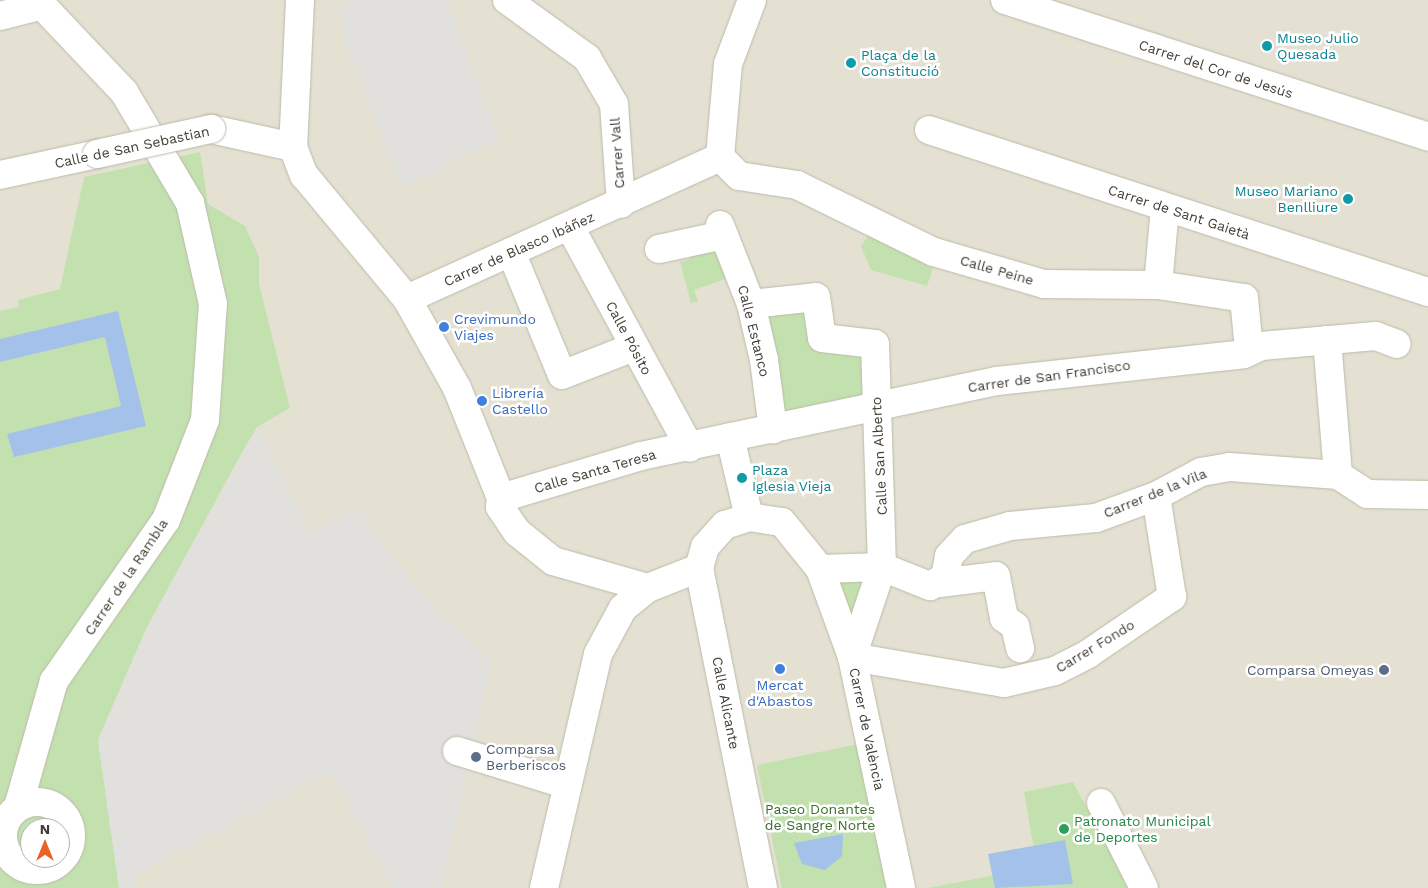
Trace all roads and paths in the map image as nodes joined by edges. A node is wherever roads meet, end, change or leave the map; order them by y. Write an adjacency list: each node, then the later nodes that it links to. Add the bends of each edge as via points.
1 (300, 0): 9 (street)
2 (508, 0): 12 (street, Carrer Vall, via 587,58 614,104)
3 (752, 0): 10 (street, via 728,64)
4 (1005, 0): 8 (street, Carrer del Cor de Jesús)
5 (40, 3): 6 (street); 42 (street, Carrer de la Rambla, via 124,92 190,203 213,304 204,420 166,520 54,681)
6 (0, 16)
7 (930, 130): 13 (street, Carrer de Sant Gaietà)
8 (1428, 137)
9 (294, 147): 11 (street, Calle de San Sebastian, bridge, via 211,129); 19 (street, via 304,175 328,208)
10 (720, 157): 12 (street, Carrer de Blasco Ibáñez); 17 (street, Calle Peine, via 739,176 797,185 934,252 1044,284)
11 (0, 175)
12 (621, 204): 14 (street, Carrer de Blasco Ibáñez)
13 (1165, 208): 17 (street); 18 (street, Carrer de Sant Gaietà)
14 (570, 227): 16 (street, Carrer de Blasco Ibáñez); 23 (street, Calle Pósito)
15 (659, 249): 20 (street, Calle Estanco, via 722,230)
16 (511, 252): 19 (street, Carrer de Blasco Ibáñez); 23 (street, via 562,374)
17 (1158, 285): 24 (street, Calle Peine, via 1244,298)
18 (1428, 292)
19 (407, 299): 32 (street, via 457,388)
20 (750, 304): 25 (street, Calle San Alberto, via 816,297 822,338 875,344); 26 (street, Calle Estanco, via 764,360)
21 (1327, 340): 22 (street, Carrer de San Francisco, via 1376,336); 24 (street, Carrer de San Francisco); 29 (street)
22 (1397, 344)
23 (634, 347): 28 (street, Calle Pósito)
24 (1250, 350): 25 (street, Carrer de San Francisco, via 997,381)
25 (876, 408): 26 (street, Carrer de San Francisco); 34 (street, Calle San Alberto)
26 (773, 429): 27 (street, Carrer de San Francisco)
27 (730, 437): 28 (street, Calle Santa Teresa); 33 (street)
28 (690, 448): 32 (street, Calle Santa Teresa, via 641,456)
29 (1338, 475): 30 (street, via 1367,494); 31 (street, Carrer de la Vila, via 1217,469 1183,479)
30 (1428, 495)
31 (1156, 496): 37 (street, Carrer de la Vila, via 1074,523 1010,526 965,540 949,556); 40 (street, Carrer Fondo, via 1172,597 1072,662 1055,671 1004,683)
32 (501, 498): 38 (street, via 500,507 517,532 553,561)
33 (737, 521): 35 (street, via 705,547); 36 (street, Carrer de València, via 782,522)
34 (882, 567): 36 (street); 37 (street, via 930,586); 40 (street, Carrer de València)
35 (699, 568): 38 (street); 50 (street, Calle Alicante)
36 (820, 569): 40 (street, Carrer de València)
37 (940, 583): 39 (street, via 996,576 1004,618 1015,626)
38 (648, 588): 43 (street, via 623,608 598,654)
39 (1020, 648)
40 (852, 657): 51 (street, Carrer de València)
41 (457, 751): 43 (street)
42 (34, 753): 45 (street); 46 (street, Carrer de la Rambla)
43 (565, 784): 49 (street)
44 (1101, 803): 52 (street)
45 (51, 804): 46 (street, via 40,802); 47 (street, via 60,811 71,832 71,844)
46 (18, 807): 48 (street, via 5,822 2,838 6,852)
47 (55, 876): 48 (street, via 40,871)
48 (27, 878)
49 (544, 888)
50 (763, 888)
51 (901, 888)
52 (1144, 888)

